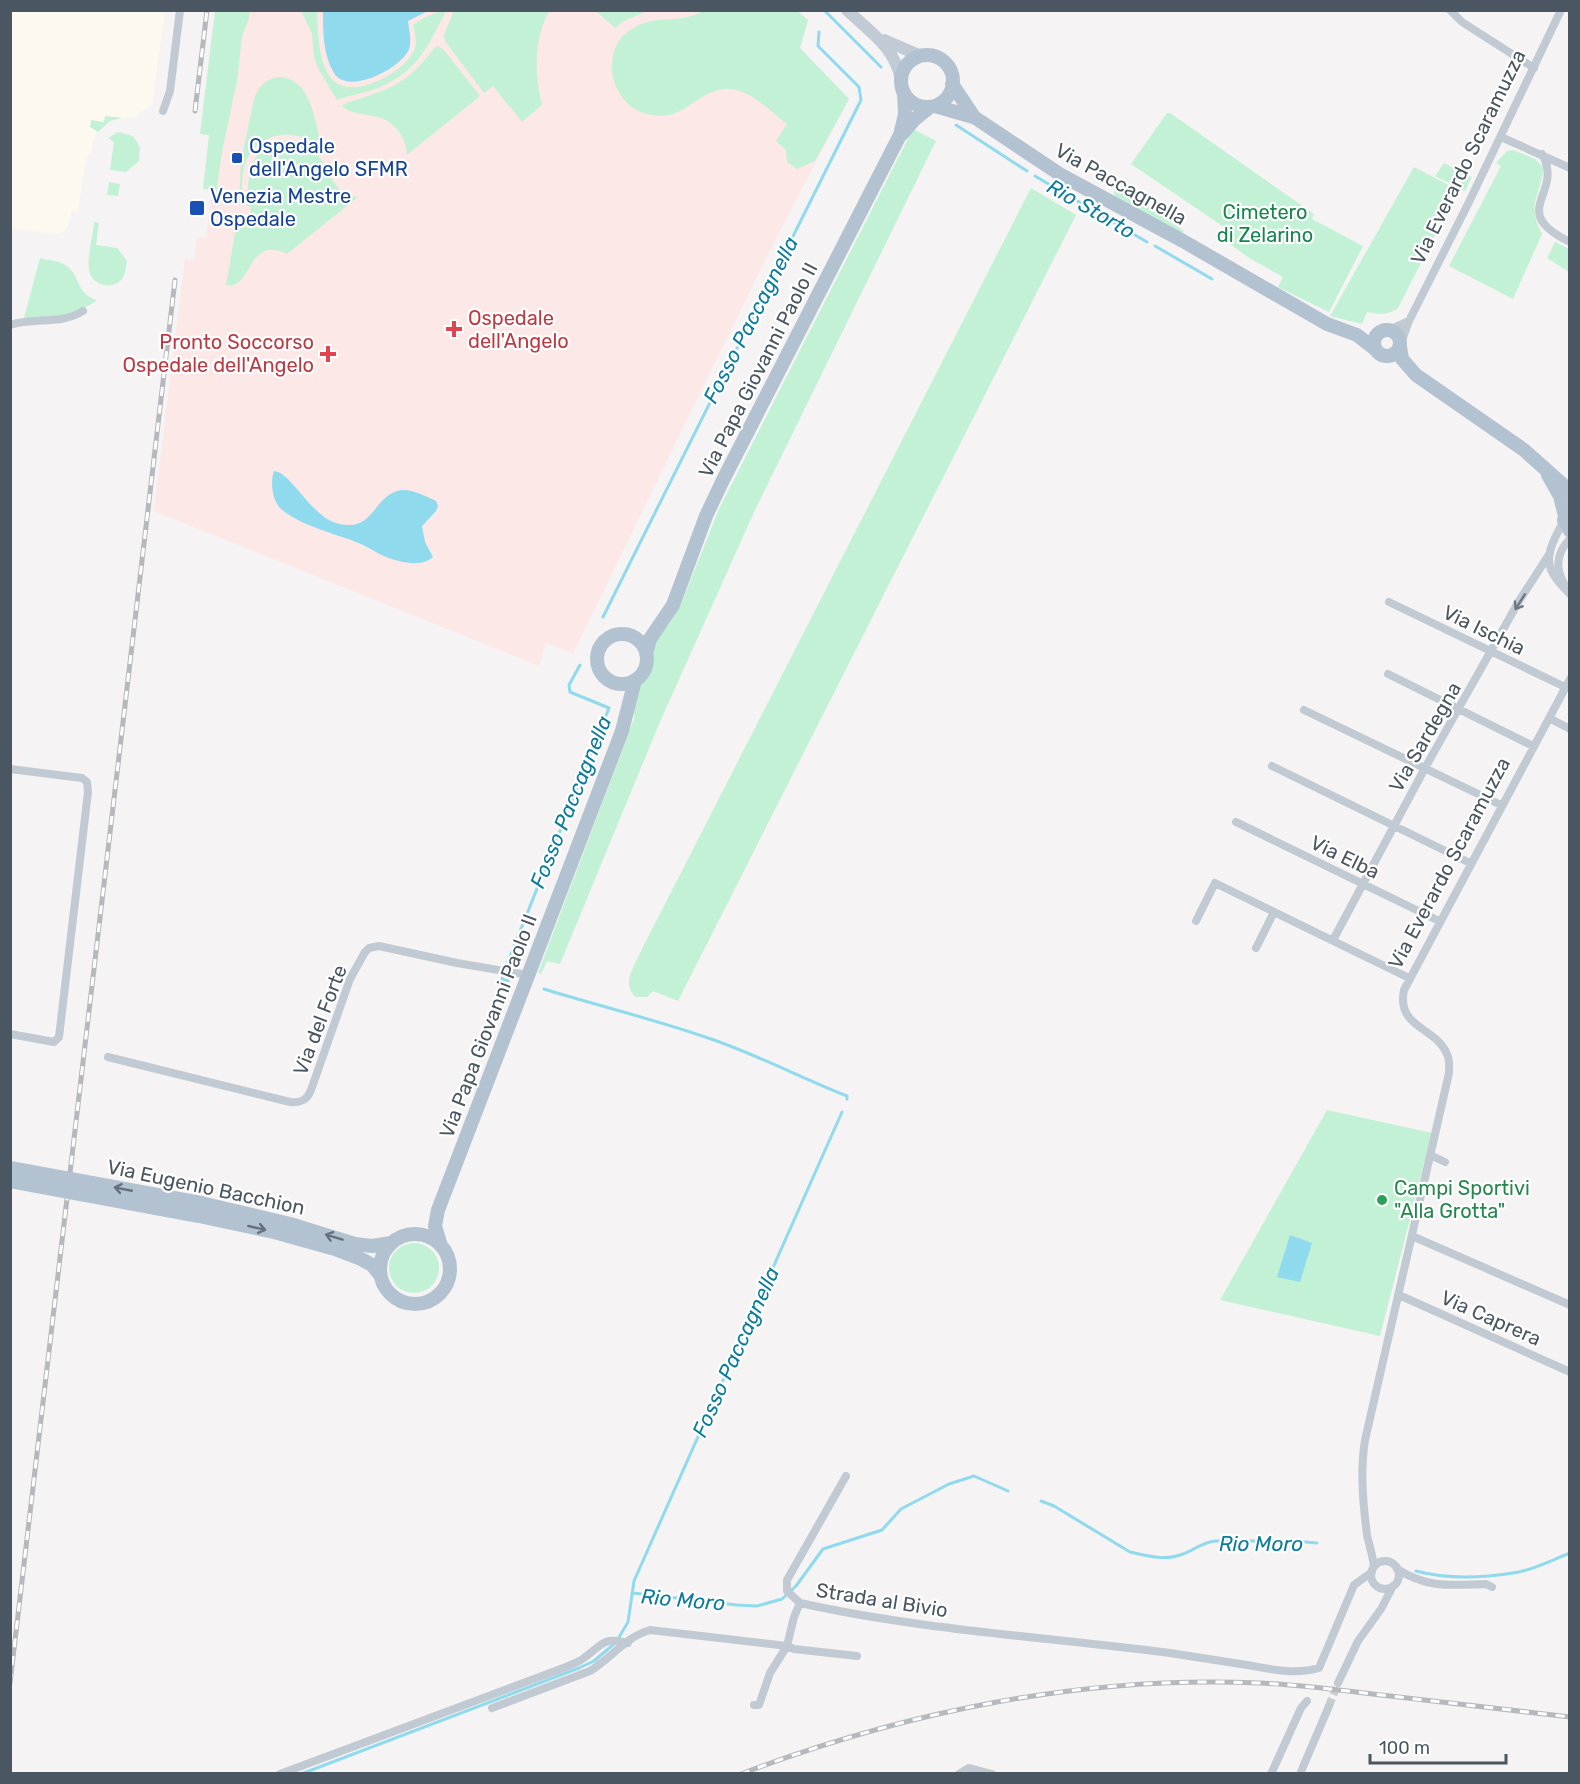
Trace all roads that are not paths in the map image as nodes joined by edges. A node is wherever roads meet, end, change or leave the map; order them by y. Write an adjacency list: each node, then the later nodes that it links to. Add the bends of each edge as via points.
1 (180, 10): 11 (street, via 170,91)
2 (847, 10): 5 (main road)
3 (1450, 10): 7 (street, via 1462,22)
4 (1561, 10): 7 (street, Via Everardo Scaramuzza)
5 (876, 37): 6 (main road); 9 (main road, via 894,58)
6 (921, 56): 8 (main road, via 944,62 951,72); 9 (main road, via 905,66)
7 (1534, 68): 14 (street, Via Everardo Scaramuzza)
8 (952, 84): 10 (main road, via 947,97); 12 (main road, Via Paccagnella)
9 (902, 87): 10 (main road, via 915,104); 13 (main road, Via Papa Giovanni Paolo II, via 905,114)
10 (932, 106): 12 (main road, Via Paccagnella); 13 (main road, Via Papa Giovanni Paolo II)
11 (163, 111)
12 (974, 117): 20 (main road, Via Paccagnella, via 1061,175)
13 (900, 135): 34 (main road, Via Papa Giovanni Paolo II, via 723,480 673,605)
14 (1501, 137): 15 (street); 21 (street, Via Everardo Scaramuzza)
15 (1542, 154): 16 (street); 17 (street)
16 (1569, 170): 17 (street, via 1561,168)
17 (1549, 177): 18 (street, via 1539,204 1541,222)
18 (1569, 242)
19 (83, 311): 22 (street, via 64,320)
20 (1315, 316): 23 (main road, Via Paccagnella); 25 (main road, Via Paccagnella, via 1357,335)
21 (1410, 321): 23 (street); 24 (street, Via Everardo Scaramuzza)
22 (10, 325)
23 (1386, 330): 24 (main road, via 1396,333); 25 (main road, via 1375,338)
24 (1400, 345): 25 (main road, via 1394,355); 26 (main road, via 1402,359)
25 (1379, 352): 26 (main road)
26 (1416, 375): 27 (main road)
27 (1540, 464): 28 (main road); 29 (main road, via 1560,496)
28 (1569, 491)
29 (1567, 519): 31 (street)
30 (1569, 539): 32 (street, via 1558,562)
31 (1550, 553): 32 (street, via 1552,576); 36 (street, Via Sardegna, one-way to 36)
32 (1569, 594)
33 (1389, 602): 36 (street, Via Ischia)
34 (659, 626): 35 (main road, via 648,633); 37 (main road, Via Papa Giovanni Paolo II)
35 (630, 635): 37 (main road, via 642,643); 40 (main road, via 611,637 599,649 600,669)
36 (1491, 652): 41 (street, Via Ischia); 42 (street, Via Sardegna)
37 (646, 653): 39 (main road, via 645,669)
38 (1388, 675): 42 (street)
39 (635, 680): 40 (main road, via 626,684); 45 (main road, Via Papa Giovanni Paolo II)
40 (613, 682): 45 (main road, via 622,694)
41 (1567, 683): 44 (street, Via Everardo Scaramuzza)
42 (1459, 709): 47 (street); 49 (street, Via Sardegna)
43 (1304, 710): 49 (street)
44 (1549, 718): 46 (street); 47 (street, Via Everardo Scaramuzza)
45 (626, 722): 61 (main road, Via Papa Giovanni Paolo II)
46 (1569, 729)
47 (1533, 746): 51 (street, Via Everardo Scaramuzza)
48 (1272, 765): 53 (street)
49 (1425, 768): 51 (street); 53 (street, Via Sardegna)
50 (10, 770): 63 (street, via 85,779 88,792 59,1037 54,1042)
51 (1502, 805): 54 (street, Via Everardo Scaramuzza)
52 (1236, 822): 55 (street, Via Elba)
53 (1394, 826): 54 (street); 55 (street, Via Sardegna)
54 (1470, 863): 58 (street, Via Everardo Scaramuzza)
55 (1362, 884): 58 (street, Via Elba); 59 (street, Via Sardegna)
56 (1274, 912): 57 (street, via 1215,883); 59 (street); 60 (street)
57 (1196, 921)
58 (1439, 921): 62 (street, Via Everardo Scaramuzza)
59 (1333, 940): 62 (street)
60 (1256, 948)
61 (528, 975): 64 (street, Via del Forte, via 379,946 369,948 350,979 311,1090 301,1102); 70 (main road, Via Papa Giovanni Paolo II)
62 (1409, 978): 65 (street, Via Everardo Scaramuzza, via 1402,997 1405,1013 1438,1041 1449,1058 1449,1076)
63 (10, 1034)
64 (108, 1057)
65 (1430, 1155): 66 (street); 72 (street, Via Everardo Scaramuzza)
66 (1445, 1162)
67 (10, 1168): 69 (main road, Via Eugenio Bacchion, one-way to 67, bridge)
68 (10, 1181): 69 (main road, Via Eugenio Bacchion, bridge)
69 (200, 1210): 73 (main road, Via Eugenio Bacchion, one-way to 69, via 361,1245 267,1218); 75 (main road, Via Eugenio Bacchion, one-way to 75, via 335,1249 368,1263)
70 (438, 1210): 71 (main road, Via Papa Giovanni Paolo II); 74 (main road, Via Papa Giovanni Paolo II, via 435,1227)
71 (411, 1234): 73 (main road); 74 (main road, via 427,1236)
72 (1412, 1236): 76 (street, Via Everardo Scaramuzza); 77 (street)
73 (391, 1243): 75 (main road, via 381,1258)
74 (441, 1246): 75 (main road, via 449,1276 444,1288 432,1299 415,1304 401,1301 389,1293)
75 (380, 1275)
76 (1399, 1295): 78 (street, Via Caprera); 80 (street, Via Everardo Scaramuzza, via 1362,1457 1362,1495)
77 (1569, 1305)
78 (1569, 1372)
79 (846, 1476): 89 (street, via 787,1580)
80 (1372, 1549): 81 (street); 83 (street, Via Everardo Scaramuzza)
81 (1385, 1562): 82 (street); 83 (street)
82 (1397, 1569): 84 (street); 85 (street)
83 (1373, 1570): 86 (street); 88 (street)
84 (1412, 1578): 85 (street); 87 (street, via 1442,1585)
85 (1396, 1583): 86 (street, via 1386,1589); 90 (street)
86 (1376, 1585): 88 (street, via 1364,1584); 90 (street)
87 (1491, 1587)
88 (1352, 1591): 89 (street, Strada al Bivio, via 1319,1668 1309,1671 914,1623 842,1612)
89 (793, 1597): 92 (street, Strada al Bivio, via 794,1617)
90 (1384, 1602): 94 (street)
91 (622, 1641): 92 (street, via 657,1630); 98 (street, via 603,1664 590,1671); 99 (street, via 601,1643 582,1660 566,1667)
92 (787, 1647): 93 (street); 96 (street, via 770,1673 759,1705)
93 (857, 1656)
94 (1338, 1683)
95 (1307, 1701): 102 (street)
96 (754, 1705)
97 (1329, 1706): 103 (street)
98 (492, 1708)
99 (280, 1773)
100 (959, 1773): 101 (street, via 969,1768)
101 (992, 1773)
102 (1271, 1773)
103 (1300, 1773)

